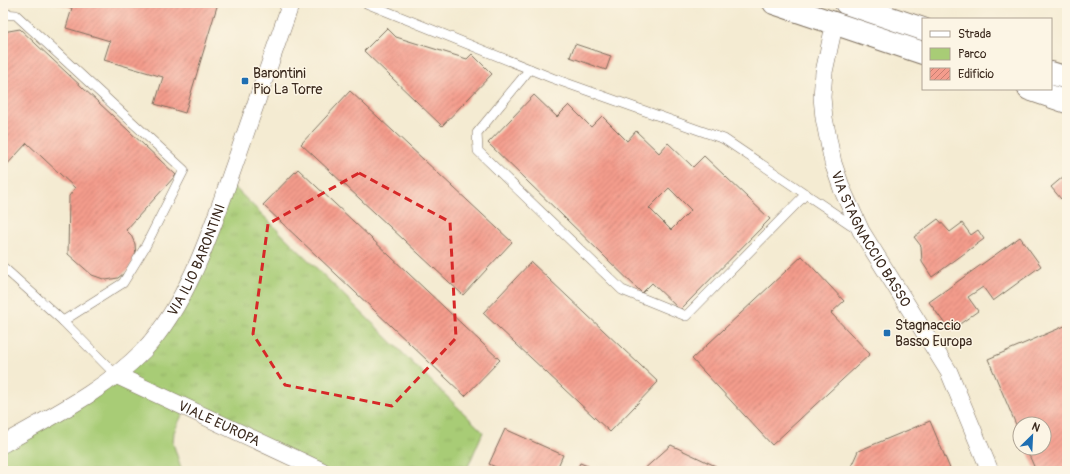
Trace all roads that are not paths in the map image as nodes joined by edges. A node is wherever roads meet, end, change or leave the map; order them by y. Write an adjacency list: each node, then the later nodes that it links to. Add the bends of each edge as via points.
1 (291, 3): 18 (street, VIA ILIO BARONTINI, via 198,263 165,323 144,349)
2 (366, 3): 9 (lane)
3 (774, 3): 8 (highway)
4 (846, 3): 6 (highway)
5 (3, 14): 17 (lane, via 16,15 184,170 145,247 123,283)
6 (922, 29)
7 (832, 35): 15 (street, VIA STAGNACCIO BASSO, via 824,72 824,118 833,163)
8 (922, 53)
9 (530, 69): 14 (lane, via 724,139); 14 (lane, via 477,133 478,151 622,290 686,316)
10 (1052, 73): 11 (highway)
11 (1067, 78)
12 (1032, 90): 13 (highway)
13 (1067, 102)
14 (806, 194): 15 (lane)
15 (861, 231): 21 (street, VIA STAGNACCIO BASSO, via 949,372)
16 (3, 267): 17 (lane)
17 (63, 321): 18 (lane)
18 (116, 374): 19 (street, VIA ILIO BARONTINI, via 89,394); 20 (street, VIALE EUROPA)
19 (3, 444)
20 (322, 471)
21 (990, 471)

